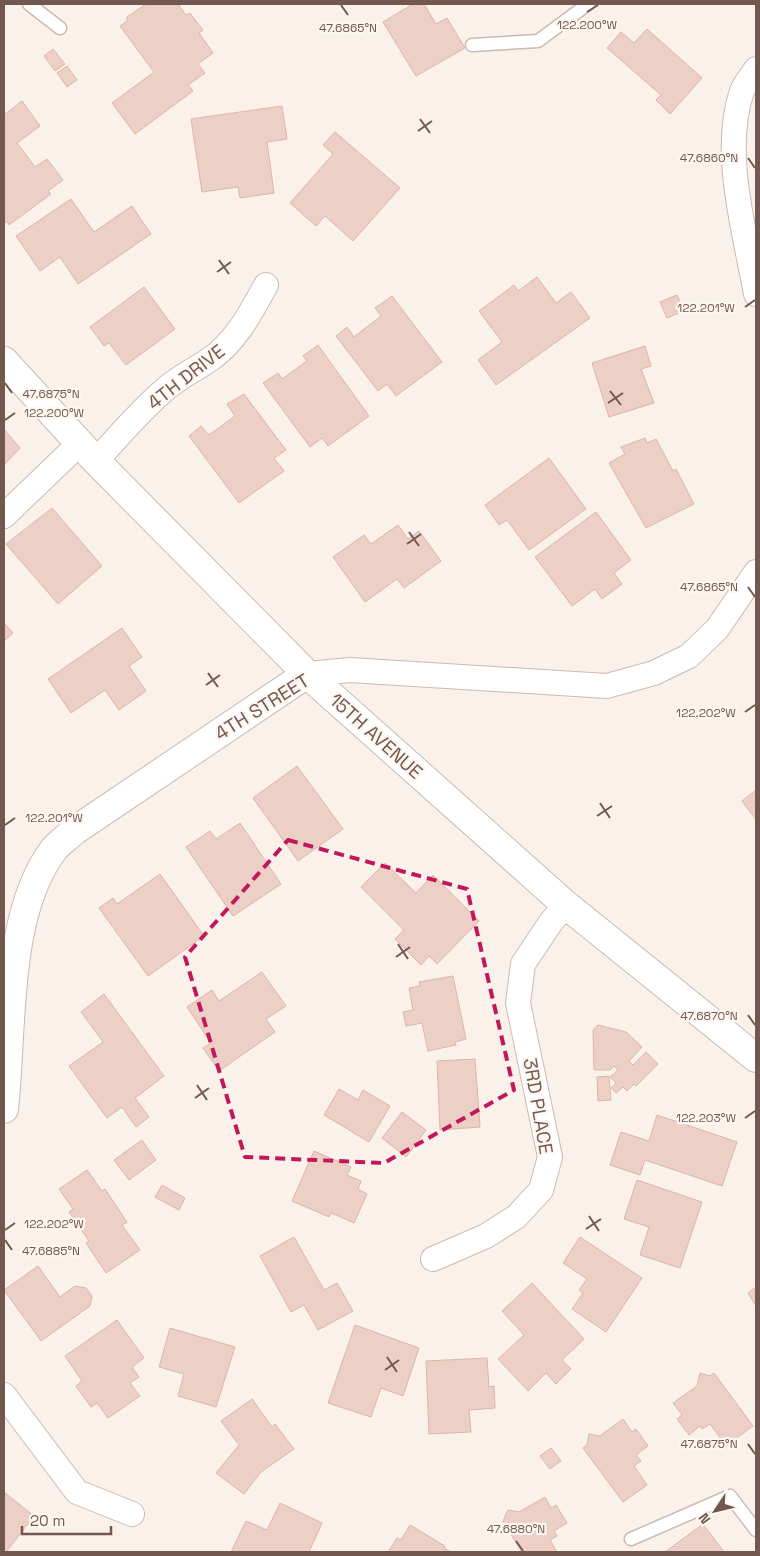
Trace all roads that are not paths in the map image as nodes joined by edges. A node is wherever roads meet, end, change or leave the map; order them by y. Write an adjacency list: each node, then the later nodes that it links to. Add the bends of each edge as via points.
1 (29, 4): 3 (lane)
2 (588, 4): 4 (lane, via 538,41)
3 (60, 28)
4 (472, 45)
5 (756, 69): 7 (street, via 742,89 735,117 732,157)
6 (266, 285): 9 (street, 4TH DRIVE, via 228,344 210,360 183,374)
7 (756, 294)
8 (4, 362): 9 (street, 15TH AVENUE)
9 (88, 452): 10 (street, 4TH DRIVE); 12 (street, 15TH AVENUE)
10 (4, 516)
11 (756, 572): 12 (street, 4TH STREET, via 717,629 689,656 654,673 607,686 350,670)
12 (307, 674): 13 (street, 15TH AVENUE); 15 (street, 4TH STREET, via 74,831 55,848 33,887 19,935)
13 (566, 905): 14 (street, 15TH AVENUE); 16 (street, 3RD PLACE, via 523,964 518,1003 550,1157 541,1190 509,1222 486,1236)
14 (756, 1058)
15 (4, 1109)
16 (433, 1259)
17 (4, 1395): 18 (street, via 77,1492)
18 (132, 1514)
19 (756, 1530): 20 (lane, via 730,1496)
20 (631, 1539)

